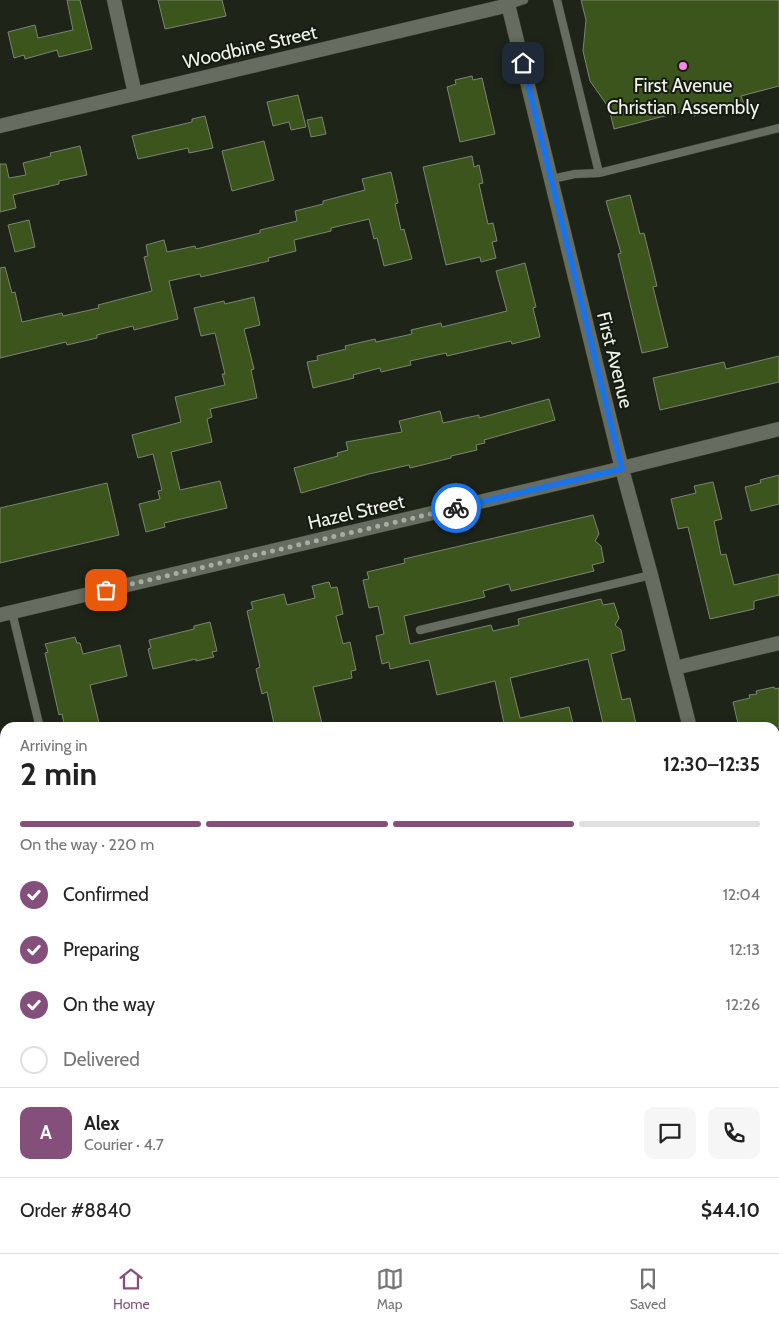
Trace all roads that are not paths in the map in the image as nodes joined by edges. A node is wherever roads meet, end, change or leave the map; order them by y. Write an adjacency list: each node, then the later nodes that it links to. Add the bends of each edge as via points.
1 (114, 0): 5 (street)
2 (524, 0): 4 (lane)
3 (557, 0): 8 (lane)
4 (508, 2): 5 (street, Woodbine Street); 9 (street, First Avenue)
5 (135, 94): 6 (street, Woodbine Street)
6 (0, 126)
7 (779, 128): 8 (lane)
8 (599, 173): 9 (lane)
9 (552, 179): 11 (street, First Avenue)
10 (779, 429): 11 (street, Hazel Street)
11 (622, 469): 12 (street, First Avenue); 13 (street, Hazel Street)
12 (651, 575): 14 (lane); 16 (street, First Avenue)
13 (6, 614): 17 (lane)
14 (420, 630)
15 (779, 643): 16 (street)
16 (675, 668): 18 (street, First Avenue)
17 (38, 722)
18 (688, 722)

